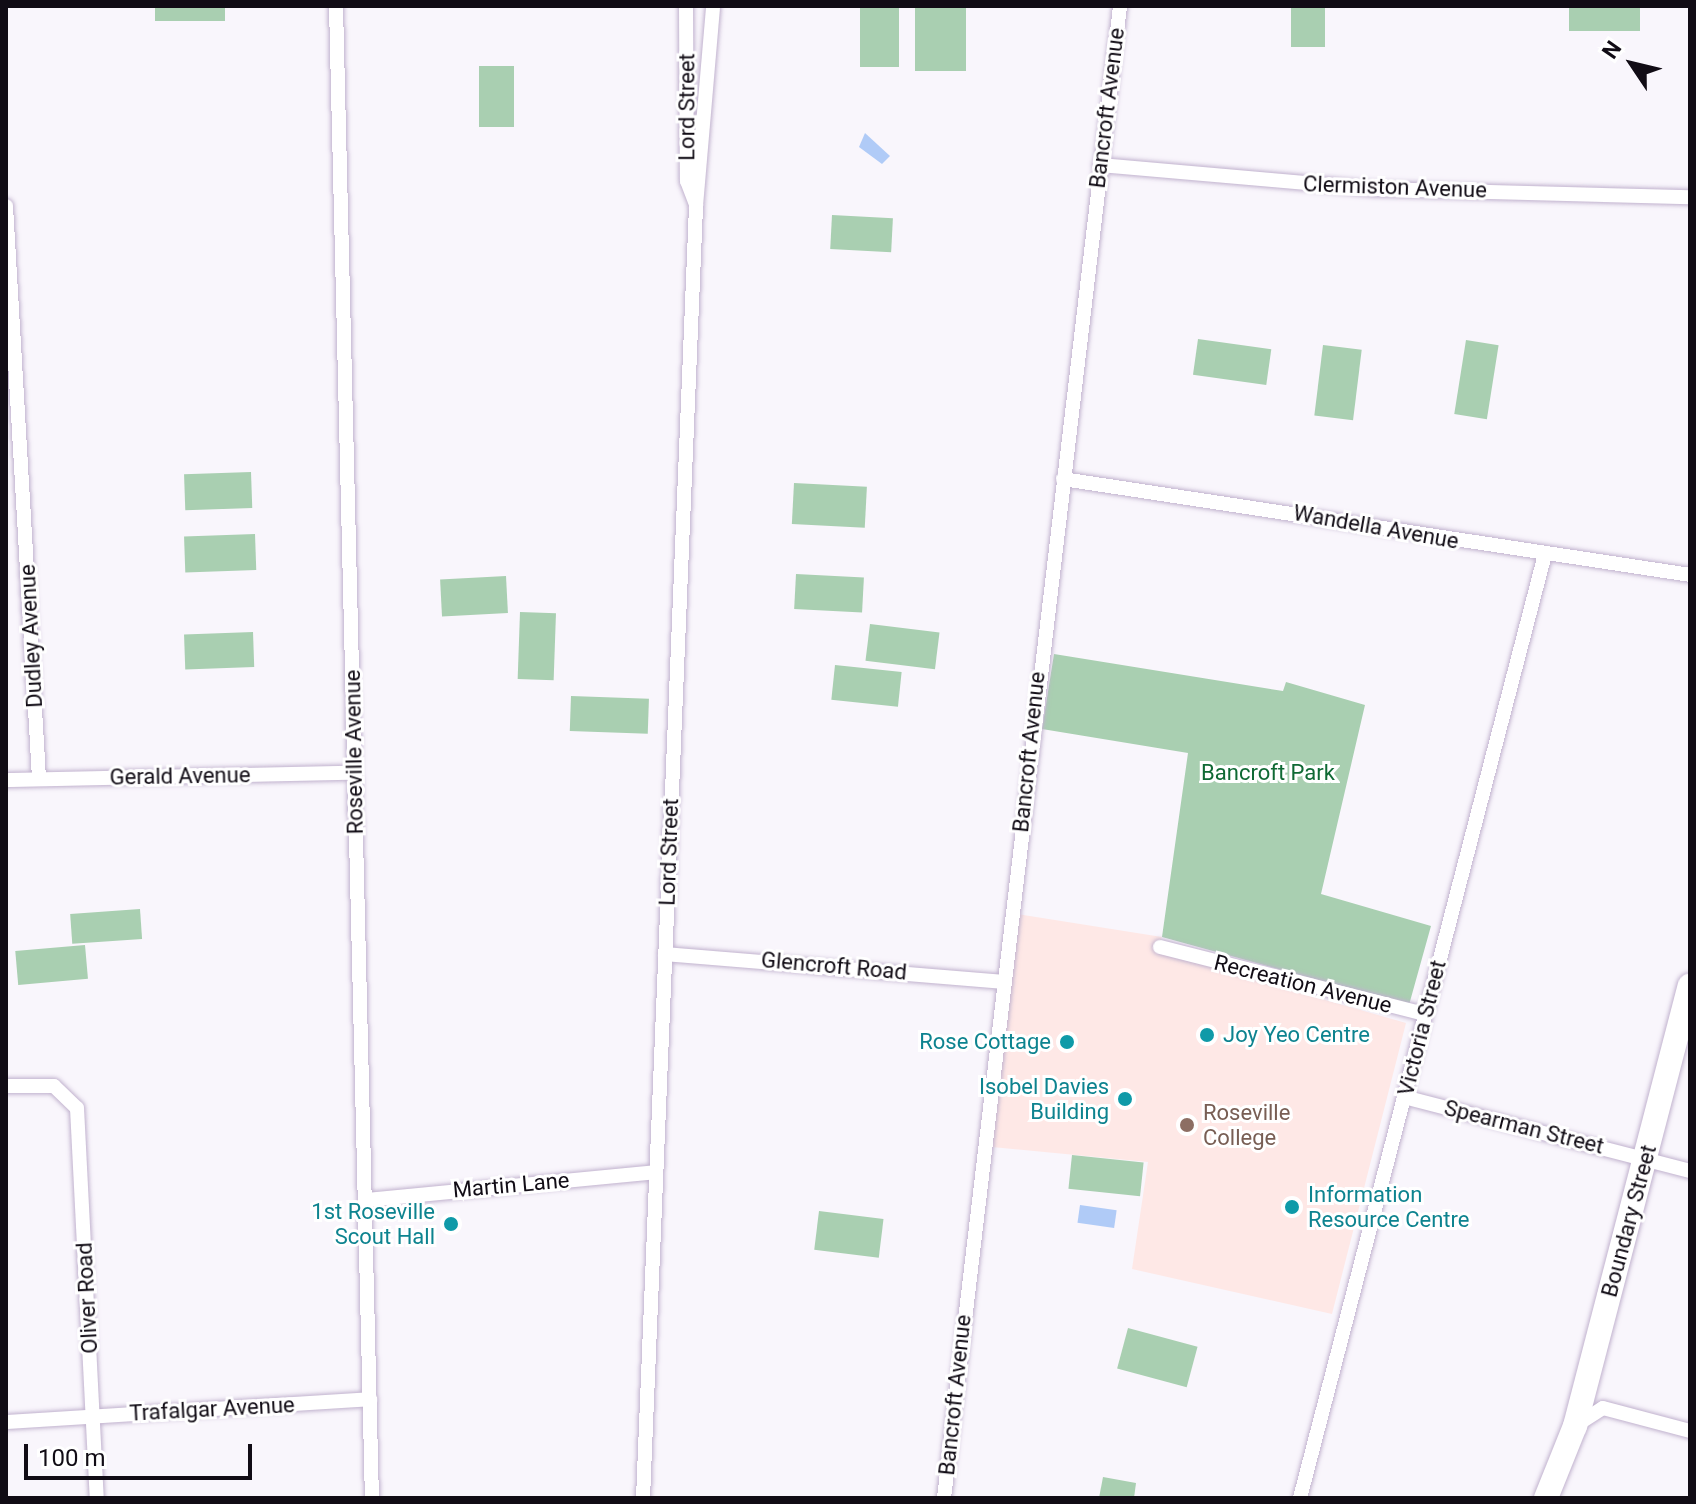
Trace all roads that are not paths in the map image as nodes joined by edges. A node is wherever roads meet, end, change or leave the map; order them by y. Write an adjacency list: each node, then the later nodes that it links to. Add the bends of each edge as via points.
1 (336, 6): 14 (street, Roseville Avenue)
2 (686, 6): 8 (street, Lord Street, via 687,181)
3 (713, 6): 8 (street, Lord Street)
4 (1120, 6): 5 (street, Bancroft Avenue)
5 (1100, 165): 6 (street, Clermiston Avenue, via 1376,189); 11 (street, Bancroft Avenue)
6 (1690, 197)
7 (6, 206): 9 (street, Dudley Avenue)
8 (696, 206): 18 (street, Lord Street)
9 (8, 299): 10 (street, Dudley Avenue)
10 (13, 466): 15 (street, Dudley Avenue)
11 (1063, 479): 12 (street, Wandella Avenue); 19 (street, Bancroft Avenue)
12 (1544, 558): 13 (street, Wandella Avenue); 21 (street, Victoria Street)
13 (1690, 575)
14 (354, 773): 15 (street, Gerald Avenue); 27 (street, Roseville Avenue)
15 (39, 778): 16 (street, Gerald Avenue)
16 (6, 780)
17 (1160, 947): 21 (street, Recreation Avenue)
18 (665, 954): 19 (street, Glencroft Road); 26 (street, Lord Street)
19 (1004, 982): 37 (street, Bancroft Avenue)
20 (1690, 986): 24 (highway, Boundary Street)
21 (1425, 1014): 23 (street, Victoria Street)
22 (6, 1086): 29 (street, Oliver Road, via 43,1084 72,1098)
23 (1404, 1097): 24 (street, Spearman Street); 38 (street, Victoria Street)
24 (1646, 1158): 25 (street, Spearman Street); 31 (highway, Boundary Street)
25 (1690, 1171)
26 (656, 1172): 27 (street, Martin Lane); 36 (street, Lord Street)
27 (366, 1200): 28 (street, Roseville Avenue)
28 (370, 1399): 29 (street, Trafalgar Avenue); 35 (street, Roseville Avenue)
29 (93, 1416): 30 (street, Trafalgar Avenue); 34 (street, Oliver Road)
30 (6, 1422)
31 (1575, 1426): 32 (street, via 1603,1408); 33 (highway, Boundary Street)
32 (1690, 1431)
33 (1566, 1455): 39 (highway, Boundary Street); 40 (highway, Boundary Street)
34 (97, 1498)
35 (372, 1498)
36 (643, 1498)
37 (944, 1498)
38 (1300, 1498)
39 (1546, 1498)
40 (1563, 1498)

